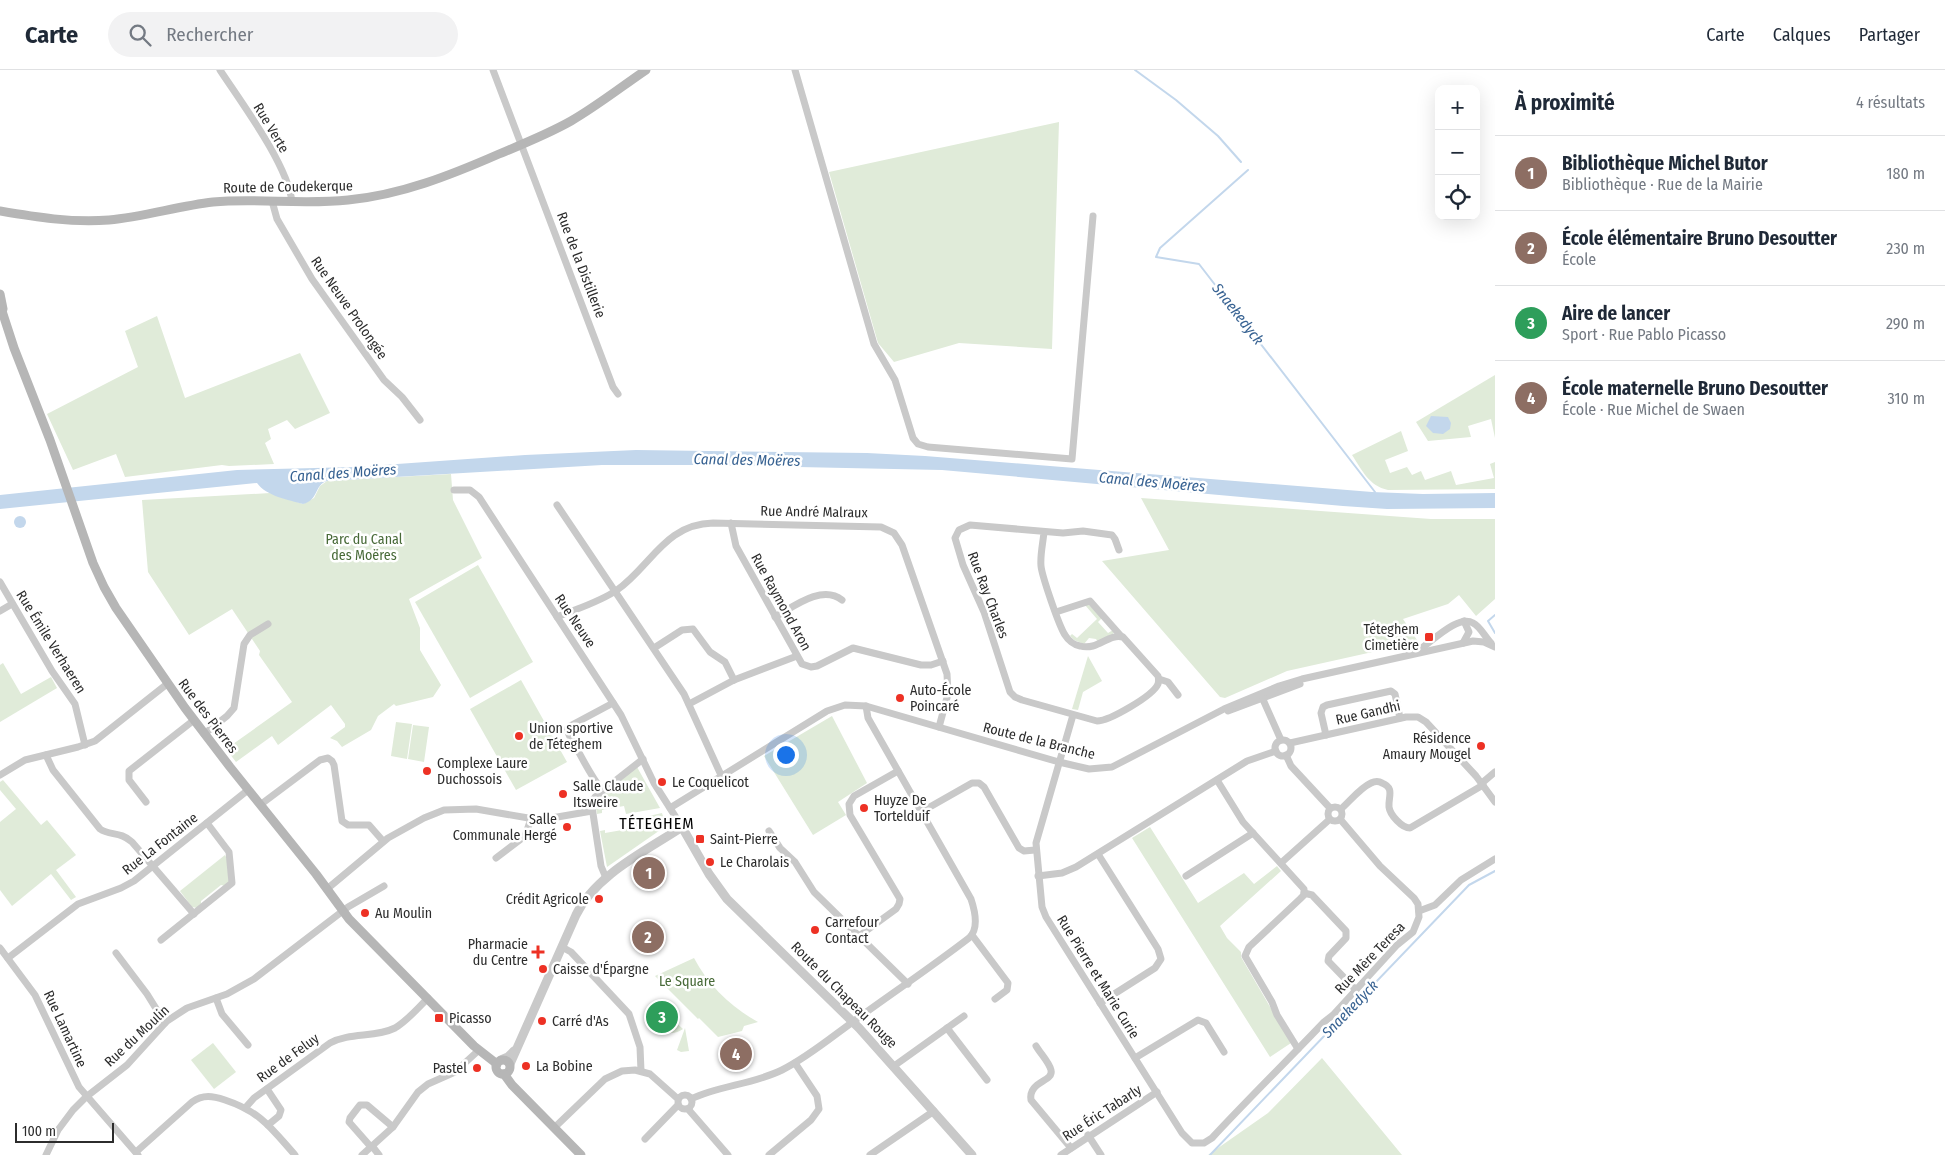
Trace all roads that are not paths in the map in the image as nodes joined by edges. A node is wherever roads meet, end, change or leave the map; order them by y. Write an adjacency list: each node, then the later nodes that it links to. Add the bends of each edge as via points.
1 (220, 70): 7 (street, Rue Verte, via 272,153 288,183)
2 (493, 70): 5 (street, Rue de la Distillerie)
3 (646, 70): 5 (main road, Route de Coudekerque, via 574,119)
4 (795, 70): 11 (street, via 874,344 895,380 913,438 920,445 1072,459)
5 (521, 145): 7 (main road, Route de Coudekerque, via 446,176 397,191 348,200); 15 (street, Rue de la Distillerie)
6 (272, 201): 7 (main road, Route de Coudekerque); 10 (main road, Route de Coudekerque, via 211,203 96,221); 16 (street, Rue Neuve Prolongée, via 277,219 312,279 384,380 402,396)
7 (292, 202)
8 (0, 211): 10 (main road, Route de Coudekerque)
9 (0, 215): 10 (main road, Route de Coudekerque)
10 (23, 215)
11 (1093, 216)
12 (0, 294): 14 (main road, Rue des Pierres)
13 (0, 305): 14 (main road, Rue des Pierres)
14 (4, 316): 41 (main road, Rue des Pierres, via 93,563 106,592)
15 (618, 394)
16 (420, 420)
17 (454, 490): 28 (street, Rue Neuve, via 467,489 476,493)
18 (558, 505): 23 (street)
19 (731, 523): 23 (street, Rue André Malraux, via 698,524 680,531); 29 (street, Rue Raymond Aron, via 735,544); 38 (street, Rue André Malraux, via 874,526 889,530 902,545)
20 (1044, 532): 21 (street, Rue Ray Charles, via 1109,534 1114,537); 27 (street, via 1041,568); 47 (street, Rue Ray Charles, via 970,525 959,530 955,540 984,612 1009,690 1022,700)
21 (1119, 550)
22 (0, 582): 25 (street, Rue Émile Verhaeren)
23 (616, 591): 28 (street, Rue André Malraux); 35 (street)
24 (842, 600): 29 (street, via 831,594 818,595)
25 (12, 604): 26 (street); 55 (street, Rue Émile Verhaeren, via 76,707)
26 (0, 611)
27 (1056, 612): 32 (street, via 1090,601); 32 (street, via 1064,634 1077,646 1095,646)
28 (556, 617): 44 (street, Rue Neuve)
29 (774, 617): 37 (street, Rue Raymond Aron)
30 (1464, 621): 33 (street, via 1469,632); 34 (street, Route de la Branche, via 1475,624); 36 (street, Route de la Branche, via 1454,624)
31 (268, 624): 51 (street, via 244,642 234,708)
32 (1121, 636): 40 (street)
33 (1463, 643): 34 (street, Route de la Branche, via 1478,641); 36 (street, Route de la Branche)
34 (1495, 647)
35 (654, 648): 39 (street, via 682,630 693,629 710,652 725,662); 45 (street)
36 (1414, 654): 43 (street, Route de la Branche, via 1297,680)
37 (796, 656): 38 (street, Rue Raymond Aron, via 802,664 811,667 853,648 920,665); 39 (street)
38 (942, 661): 50 (street, Rue André Malraux, via 949,688)
39 (734, 680): 45 (street)
40 (1159, 680): 42 (street, via 1168,682); 47 (street, Rue Ray Charles, via 1157,686 1141,700 1105,720 1097,722)
41 (167, 684): 49 (main road, Rue des Pierres); 55 (street, via 101,737)
42 (1178, 694)
43 (1262, 696): 53 (street); 60 (street, Route de la Branche, via 1211,716 1112,767 1089,769)
44 (613, 703): 59 (street, Rue Neuve); 68 (street, via 567,729 588,766 590,776)
45 (689, 704): 64 (street)
46 (866, 706): 50 (street, Route de la Branche); 61 (street, via 867,716); 64 (street, Route de la Branche, via 845,705 830,710)
47 (1073, 715): 60 (street)
48 (1400, 718): 52 (street, Rue Gandhi); 52 (street, via 1394,694 1387,691 1324,706); 66 (street, Rue Gandhi, via 1413,716 1424,720)
49 (194, 720): 51 (main road, Rue des Pierres); 69 (street, via 129,771 129,780)
50 (939, 727): 60 (street, Route de la Branche)
51 (204, 734): 67 (main road, Rue des Pierres)
52 (1326, 735): 54 (street, Rue Gandhi)
53 (1281, 740): 54 (street); 56 (street, via 1276,744)
54 (1290, 744): 58 (street)
55 (85, 745): 57 (street)
56 (1276, 750): 58 (street); 65 (street, via 1250,759)
57 (46, 755): 63 (street, via 20,762); 90 (street, via 53,770 102,830 127,837)
58 (1286, 755): 73 (street, via 1291,766)
59 (643, 759): 68 (street); 72 (street, Rue Neuve)
60 (1059, 762): 85 (street, Rue Pierre et Marie Curie)
61 (898, 771): 76 (street); 101 (street, via 854,796 849,804 850,815 900,899 897,907)
62 (1495, 772): 66 (street)
63 (0, 775)
64 (722, 775): 72 (street, Route de la Branche)
65 (1217, 780): 83 (street, via 1241,820); 86 (street)
66 (1482, 784): 70 (street); 74 (street, via 1410,828 1403,826 1391,812 1390,792 1380,782 1367,785)
67 (248, 790): 71 (main road, Rue des Pierres); 80 (street, Rue La Fontaine)
68 (602, 790): 75 (street, via 593,799)
69 (146, 802)
70 (1495, 802)
71 (260, 805): 84 (street, via 320,760 328,758 334,765 342,821 348,825 369,825); 95 (main road, Rue des Pierres)
72 (670, 808): 81 (street, Rue Neuve)
73 (1330, 808): 74 (street, via 1336,806); 77 (street)
74 (1341, 809): 79 (street)
75 (592, 811): 78 (street, via 543,820); 93 (street)
76 (921, 812): 85 (street, via 972,783 979,783 1019,848); 100 (street, via 972,901 975,926)
77 (1330, 818): 79 (street); 89 (street)
78 (531, 819): 84 (street, via 476,809 447,810 424,818); 87 (street, via 525,836)
79 (1340, 819): 98 (street, via 1386,872 1412,895)
80 (207, 823): 90 (street, Rue La Fontaine); 99 (street, via 229,852 233,880 230,886)
81 (682, 827): 93 (street); 114 (street, Route du Chapeau Rouge, via 727,899)
82 (769, 831): 101 (street, via 795,862 814,892)
83 (1253, 833): 89 (street); 92 (street)
84 (383, 841): 95 (street)
85 (1035, 850): 91 (street, Rue Pierre et Marie Curie)
86 (1098, 854): 91 (street, via 1070,870); 112 (street, via 1158,949 1161,959 1155,968)
87 (496, 858)
88 (1495, 859): 98 (street, via 1462,880 1435,905)
89 (1281, 863): 96 (street)
90 (153, 866): 99 (street); 106 (street, Rue La Fontaine, via 124,887 78,904)
91 (1038, 876): 112 (street, Rue Pierre et Marie Curie, via 1045,915)
92 (1186, 876)
93 (606, 878): 103 (street, via 582,902)
94 (384, 886): 97 (street, Rue du Moulin)
95 (327, 889): 97 (main road, Rue des Pierres)
96 (1304, 893): 108 (street, via 1313,896 1346,931 1346,938 1328,960); 119 (street, via 1249,947 1245,956)
97 (343, 911): 109 (street, Rue du Moulin, via 262,975); 110 (main road, Rue des Pierres)
98 (1419, 911): 108 (street, Rue Mère Teresa, via 1419,922 1412,933 1396,945)
99 (194, 914): 102 (street)
100 (972, 935): 107 (street); 111 (street, via 1008,983 1007,990)
101 (859, 936): 107 (street)
102 (161, 940)
103 (562, 947): 124 (street, via 520,1040); 127 (street, via 571,952 628,1014 640,1047)
104 (0, 948): 106 (street, Rue Lamartine)
105 (116, 953): 115 (street)
106 (8, 958): 131 (street, Rue Lamartine, via 35,994)
107 (908, 984): 114 (street)
108 (1356, 990): 119 (street, Rue Mère Teresa)
109 (216, 998): 115 (street, Rue du Moulin, via 187,1008); 117 (street, via 222,1014)
110 (428, 998): 120 (main road, Rue des Pierres); 129 (street, Rue de Feluy, via 396,1028 335,1040)
111 (995, 999)
112 (1100, 1003): 122 (street, Rue Pierre et Marie Curie)
113 (964, 1016): 116 (street)
114 (853, 1022): 123 (street); 126 (street, Route du Chapeau Rouge)
115 (165, 1023): 131 (street, Rue du Moulin, via 127,1065)
116 (947, 1028): 126 (street); 128 (street)
117 (248, 1045)
118 (1036, 1046): 143 (street, via 1051,1073 1049,1078 1032,1089 1031,1100)
119 (1298, 1049): 125 (street, Rue Mère Teresa)
120 (479, 1050): 124 (main road, Rue des Pierres); 138 (street, via 455,1072 418,1092)
121 (1224, 1052): 122 (street, via 1206,1023 1198,1020)
122 (1134, 1058): 130 (street, Rue Éric Tabarly)
123 (795, 1062): 132 (street, via 768,1076); 151 (street, via 817,1096 819,1109 811,1120)
124 (503, 1063): 139 (main road, Rue des Pierres, via 497,1071 504,1074)
125 (1285, 1063): 130 (street, Rue Éric Tabarly, via 1204,1143 1194,1143 1186,1138)
126 (894, 1066): 136 (street, Route du Chapeau Rouge)
127 (641, 1071): 133 (street, via 655,1077); 139 (street, via 622,1070 608,1077)
128 (987, 1080)
129 (267, 1089): 134 (street, Rue de Feluy); 137 (street, via 281,1110)
130 (1157, 1092): 140 (street, Rue Éric Tabarly)
131 (86, 1097): 144 (street, Rue Lamartine); 145 (street, Rue du Moulin, via 61,1125)
132 (691, 1099): 133 (street, via 685,1095); 135 (street)
133 (678, 1102): 135 (street, via 682,1109); 141 (street)
134 (246, 1107): 137 (street); 144 (street, via 213,1096 200,1098)
135 (688, 1109): 150 (street)
136 (934, 1111): 152 (street); 153 (street, Route du Chapeau Rouge)
137 (268, 1125): 146 (street)
138 (393, 1127): 142 (street); 142 (street, via 367,1105 360,1106 350,1122)
139 (554, 1128): 149 (main road)
140 (1088, 1135): 143 (street, Rue Éric Tabarly); 155 (street)
141 (645, 1139)
142 (371, 1146): 147 (street); 148 (street)
143 (1070, 1148): 154 (street, Rue Éric Tabarly)
144 (137, 1153)
145 (46, 1155)
146 (295, 1155)
147 (362, 1155)
148 (380, 1155)
149 (581, 1155)
150 (728, 1155)
151 (769, 1155)
152 (870, 1155)
153 (972, 1155)
154 (1061, 1155)
155 (1101, 1155)

